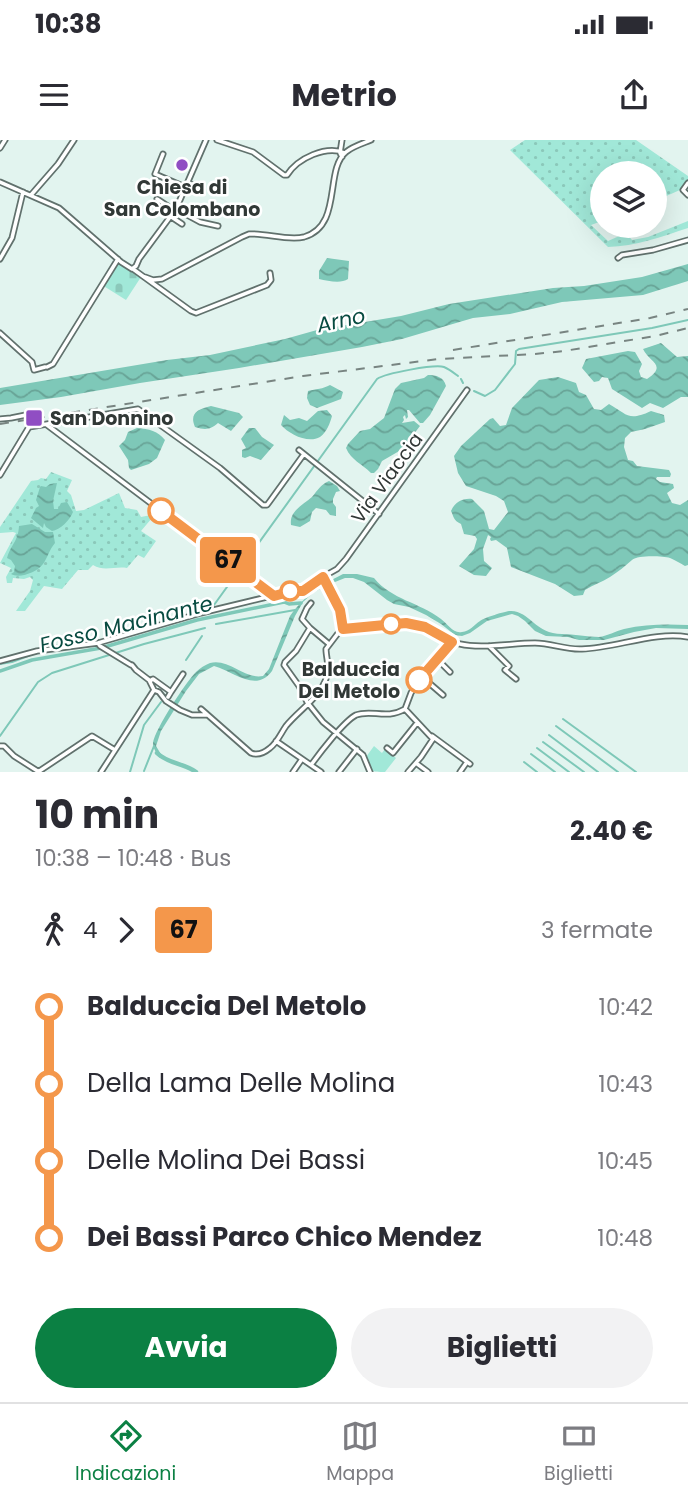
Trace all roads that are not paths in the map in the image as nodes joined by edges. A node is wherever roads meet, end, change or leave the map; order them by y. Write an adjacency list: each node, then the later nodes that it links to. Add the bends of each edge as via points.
1 (74, 140): 15 (street)
2 (206, 140): 12 (street)
3 (217, 140): 8 (street, via 253,152 284,175 310,156 332,150)
4 (342, 140): 8 (street)
5 (372, 140): 8 (street)
6 (3, 141): 7 (street)
7 (0, 148)
8 (342, 153): 19 (street)
9 (163, 154): 12 (street, via 155,174)
10 (0, 181): 14 (street)
11 (688, 183): 16 (street, via 683,190)
12 (186, 185): 13 (street); 18 (street)
13 (201, 187)
14 (23, 192): 15 (street); 26 (street, via 10,244)
15 (31, 195): 27 (street, via 59,208)
16 (688, 195)
17 (157, 199): 18 (street)
18 (176, 210): 20 (street); 23 (street)
19 (328, 215): 22 (street); 30 (street, via 308,235 246,235)
20 (169, 218): 21 (street); 28 (street)
21 (182, 223)
22 (327, 223)
23 (218, 226)
24 (688, 240): 25 (street)
25 (618, 258)
26 (0, 259)
27 (118, 259): 28 (street); 31 (street, via 53,364 34,370 32,362)
28 (134, 267): 30 (street)
29 (271, 273): 30 (street, via 267,285 198,313)
30 (152, 282)
31 (0, 333)
32 (467, 390): 39 (street, Via Viaccia)
33 (0, 419): 35 (street, via 26,415)
34 (46, 424): 35 (street); 37 (street, via 138,409 263,505); 41 (street)
35 (29, 427): 38 (street)
36 (299, 450): 37 (street)
37 (304, 454): 39 (street)
38 (0, 475)
39 (379, 514): 40 (street, Via Viaccia, via 337,569)
40 (324, 578): 41 (street, Via Viaccia, via 303,591); 44 (street, via 340,610)
41 (274, 596): 47 (street, Via Viaccia, via 201,612)
42 (311, 603): 43 (street, via 302,619)
43 (310, 628): 48 (street); 61 (street, via 284,664)
44 (342, 628): 46 (street, via 406,623 425,627); 48 (street)
45 (688, 637): 49 (street, via 671,635 582,649 537,643)
46 (452, 642): 49 (street); 50 (street)
47 (100, 645): 51 (street, Via Viaccia, via 37,651); 56 (street)
48 (329, 645): 61 (street, via 325,652 327,676)
49 (487, 645): 55 (street)
50 (437, 659): 52 (street); 54 (street)
51 (0, 662)
52 (450, 672)
53 (183, 674): 58 (street)
54 (421, 676): 59 (street); 63 (street)
55 (516, 679)
56 (151, 680): 57 (street); 58 (street)
57 (155, 690): 64 (street, via 188,715); 72 (street)
58 (171, 692): 60 (street)
59 (443, 695)
60 (168, 697)
61 (309, 705): 66 (street); 68 (street)
62 (201, 709): 64 (street)
63 (405, 709): 65 (street); 66 (street, via 356,715)
64 (209, 716): 68 (street, via 253,754 272,748)
65 (417, 723): 67 (street); 70 (street, via 393,753)
66 (337, 734): 71 (street); 75 (street)
67 (431, 736): 74 (street, via 433,740); 84 (street, via 469,763)
68 (276, 741): 73 (street)
69 (3, 746): 76 (street)
70 (387, 748)
71 (357, 749): 80 (street); 81 (street)
72 (115, 750): 76 (street, via 92,736); 77 (street)
73 (302, 759): 75 (street); 78 (street)
74 (416, 763): 82 (street); 83 (street)
75 (311, 765): 79 (street)
76 (39, 772)
77 (101, 772)
78 (293, 772)
79 (321, 772)
80 (339, 772)
81 (370, 772)
82 (408, 772)
83 (428, 772)
84 (460, 772)

